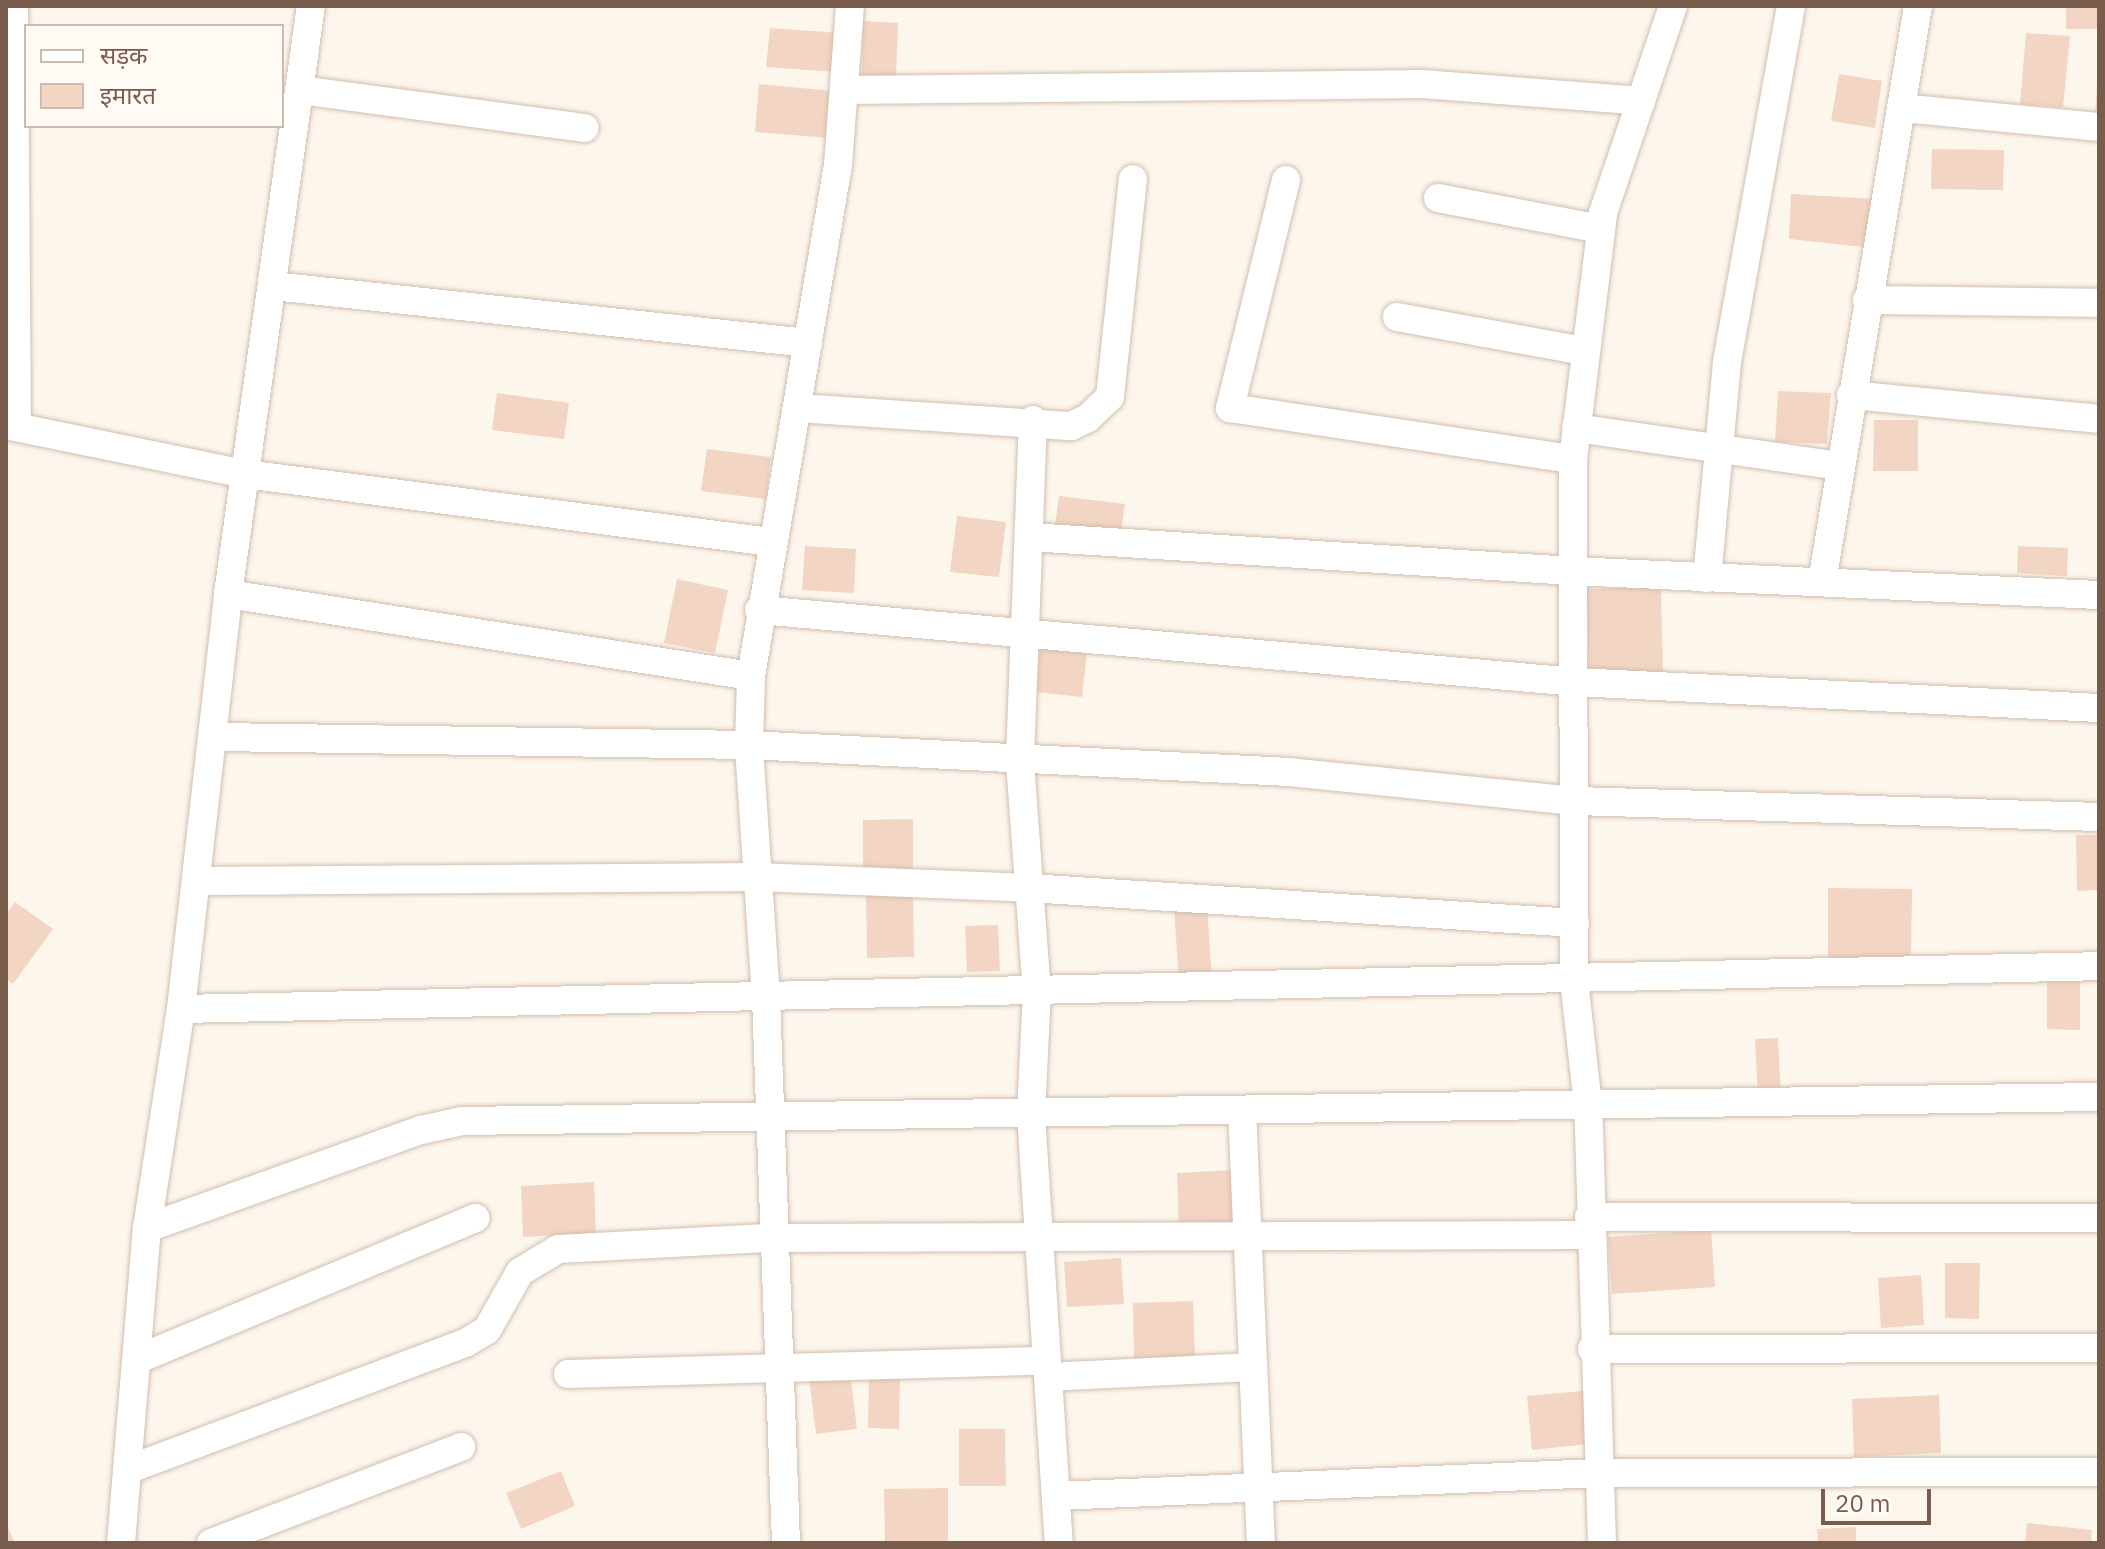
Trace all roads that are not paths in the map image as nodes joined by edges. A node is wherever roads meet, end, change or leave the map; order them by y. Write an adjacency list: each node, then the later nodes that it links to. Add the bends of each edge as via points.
1 (14, 6): 27 (street)
2 (311, 6): 7 (street)
3 (850, 6): 8 (street)
4 (1673, 6): 9 (street)
5 (1791, 6): 29 (street, via 1727,362)
6 (1918, 6): 10 (street)
7 (300, 90): 12 (street); 17 (street)
8 (844, 90): 9 (street, via 1422,84); 21 (street)
9 (1641, 101): 16 (street)
10 (1901, 108): 11 (street); 18 (street)
11 (2099, 127)
12 (584, 128)
13 (1133, 179): 26 (street, via 1110,397 1071,426)
14 (1286, 180): 30 (street, via 1230,408)
15 (1438, 198): 16 (street)
16 (1600, 229): 22 (street)
17 (273, 286): 21 (street); 32 (street)
18 (1867, 300): 19 (street); 23 (street)
19 (2099, 303)
20 (1397, 317): 22 (street)
21 (808, 343): 24 (street)
22 (1584, 351): 28 (street)
23 (1851, 395): 25 (street); 31 (street)
24 (798, 408): 26 (street); 34 (street)
25 (2099, 419)
26 (1033, 420): 33 (street)
27 (11, 426): 32 (street)
28 (1576, 428): 29 (street); 30 (street)
29 (1719, 449): 31 (street); 36 (street)
30 (1573, 459): 35 (street)
31 (1840, 466): 37 (street)
32 (245, 474): 34 (street); 38 (street)
33 (1029, 537): 35 (street); 41 (street)
34 (771, 542): 40 (street)
35 (1572, 571): 36 (street); 43 (street)
36 (1707, 578): 37 (street)
37 (1822, 582): 39 (street)
38 (228, 594): 42 (street); 45 (street)
39 (2099, 595)
40 (759, 610): 41 (street); 42 (street)
41 (1021, 633): 43 (street); 47 (street)
42 (751, 676): 46 (street)
43 (1576, 682): 44 (street); 48 (street)
44 (2099, 708)
45 (216, 737): 46 (street); 51 (street)
46 (749, 745): 47 (street); 50 (street)
47 (1020, 762): 48 (street, via 1289,772); 52 (street)
48 (1576, 801): 49 (street); 53 (street)
49 (2099, 817)
50 (758, 877): 51 (street); 52 (street); 57 (street)
51 (197, 881): 58 (street)
52 (1029, 888): 53 (street); 56 (street)
53 (1575, 923): 55 (street)
54 (2099, 966): 55 (street)
55 (1574, 980): 56 (street); 60 (street)
56 (1037, 991): 57 (street); 62 (street)
57 (766, 997): 58 (street); 63 (street)
58 (181, 1009): 67 (street)
59 (2099, 1097): 60 (street)
60 (1588, 1105): 61 (street); 66 (street)
61 (1242, 1110): 62 (street); 68 (street)
62 (1031, 1114): 63 (street); 70 (street)
63 (770, 1118): 67 (street, via 462,1121 421,1130); 69 (street)
64 (476, 1218): 73 (street)
65 (2099, 1218): 66 (street)
66 (1590, 1226): 68 (street); 72 (street)
67 (147, 1228): 73 (street)
68 (1247, 1237): 70 (street); 74 (street)
69 (771, 1238): 70 (street); 75 (street); 79 (street, via 558,1249 520,1272 487,1330 467,1342)
70 (1040, 1238): 76 (street)
71 (2099, 1348): 72 (street)
72 (1592, 1349): 81 (street)
73 (136, 1360): 79 (street)
74 (1253, 1367): 76 (street); 82 (street)
75 (779, 1369): 76 (street); 77 (street); 86 (street)
76 (1048, 1369): 83 (street)
77 (568, 1374)
78 (461, 1447): 85 (street)
79 (127, 1470): 84 (street)
80 (2099, 1472): 81 (street)
81 (1598, 1473): 82 (street); 89 (street)
82 (1259, 1486): 83 (street); 88 (street)
83 (1056, 1496): 87 (street)
84 (121, 1543)
85 (211, 1543)
86 (786, 1543)
87 (1059, 1543)
88 (1261, 1543)
89 (1602, 1543)

